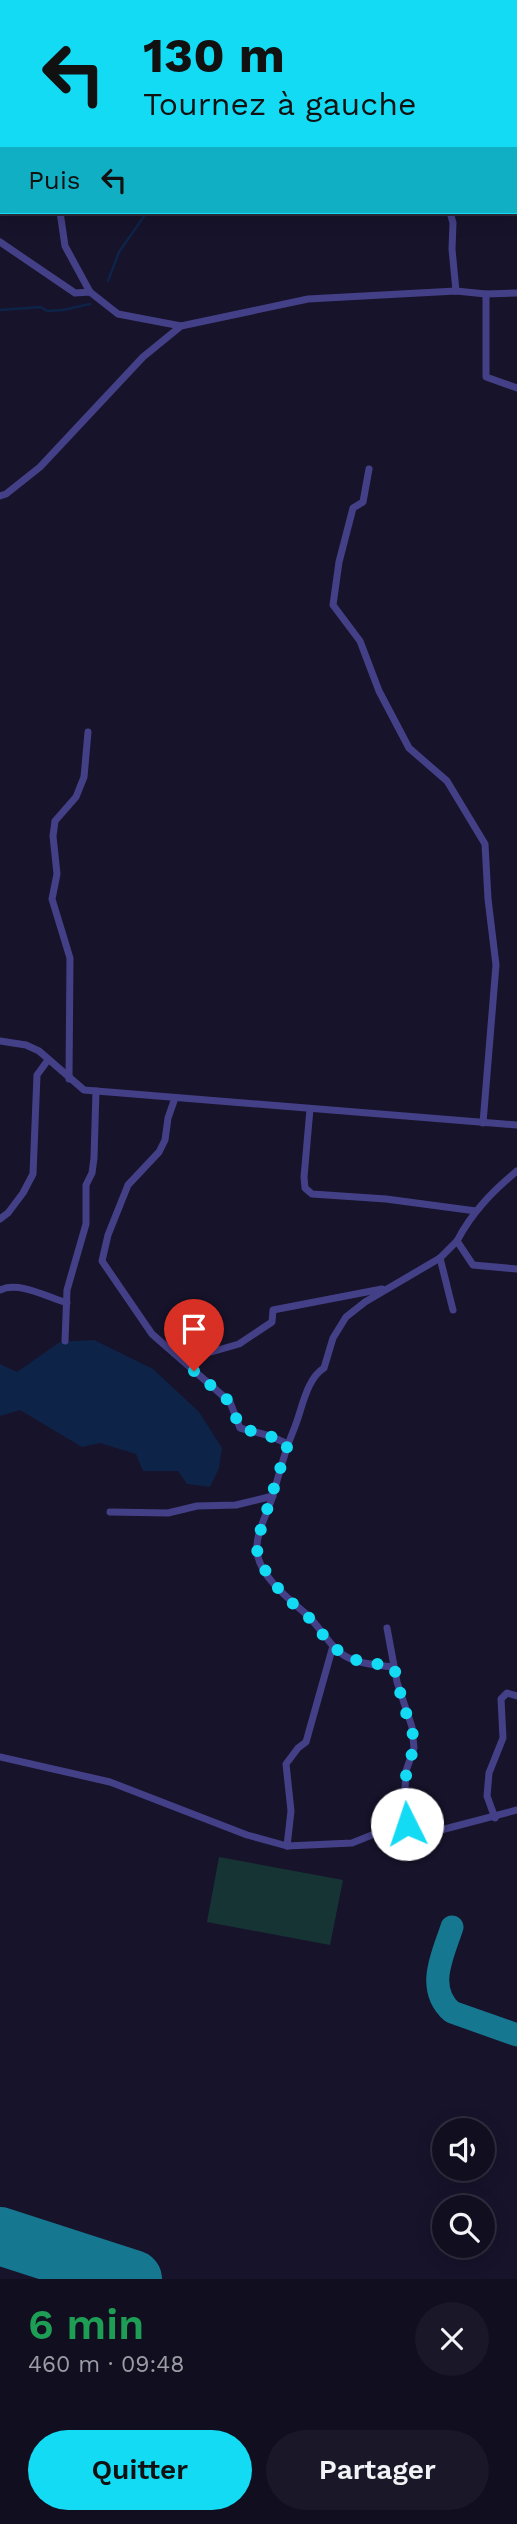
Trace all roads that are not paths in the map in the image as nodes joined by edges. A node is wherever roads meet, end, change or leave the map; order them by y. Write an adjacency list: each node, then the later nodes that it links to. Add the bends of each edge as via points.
1 (60, 214): 5 (street, via 65,246)
2 (451, 214): 4 (street)
3 (0, 242): 5 (street, via 75,293)
4 (456, 291): 7 (street); 8 (street, via 308,299)
5 (90, 292): 8 (street, via 118,314)
6 (517, 293): 7 (street)
7 (486, 294): 9 (street, via 486,377)
8 (181, 326): 11 (street, via 143,357 40,467)
9 (517, 388)
10 (369, 469): 19 (street, via 363,502 354,508 339,562 333,605 360,641 379,691 409,748 447,781 485,844 496,965)
11 (0, 496)
12 (88, 732): 15 (street, via 85,777 76,797 55,821 52,836 57,874 52,899 71,967)
13 (0, 1041): 14 (street, via 26,1045)
14 (48, 1060): 15 (street); 23 (street, via 37,1075 33,1174)
15 (69, 1079): 16 (street, via 84,1090)
16 (96, 1091): 17 (street); 29 (street, via 86,1224)
17 (175, 1098): 18 (street); 32 (street, via 165,1140 128,1185 102,1261 152,1334)
18 (310, 1109): 19 (street); 22 (street, via 304,1177 305,1188 312,1194)
19 (483, 1123): 20 (street)
20 (517, 1125)
21 (517, 1171): 22 (street)
22 (476, 1211): 24 (street)
23 (0, 1219)
24 (457, 1241): 25 (street); 26 (street, via 473,1265)
25 (440, 1258): 27 (street); 30 (street)
26 (517, 1269)
27 (389, 1288): 32 (street, via 273,1310 272,1322 261,1332); 33 (street, via 346,1317 333,1338 324,1368 311,1384)
28 (0, 1290): 29 (street, via 21,1288)
29 (67, 1303): 31 (street)
30 (453, 1310)
31 (65, 1341)
32 (188, 1365): 33 (street, via 230,1402 240,1428)
33 (288, 1444): 34 (street)
34 (273, 1496): 35 (street, via 168,1513); 37 (street, via 257,1553 268,1576)
35 (110, 1512)
36 (387, 1628): 38 (street)
37 (333, 1647): 38 (street, via 351,1659); 44 (street, via 306,1742 286,1763)
38 (394, 1667): 43 (street, via 414,1748 406,1780)
39 (517, 1696): 42 (street, via 507,1693 501,1699 503,1738 489,1773 487,1796)
40 (0, 1756): 44 (street, via 110,1782)
41 (517, 1810): 42 (street)
42 (495, 1818): 43 (street, via 441,1830)
43 (409, 1827): 44 (street, via 394,1826 340,1845)
44 (287, 1846)

